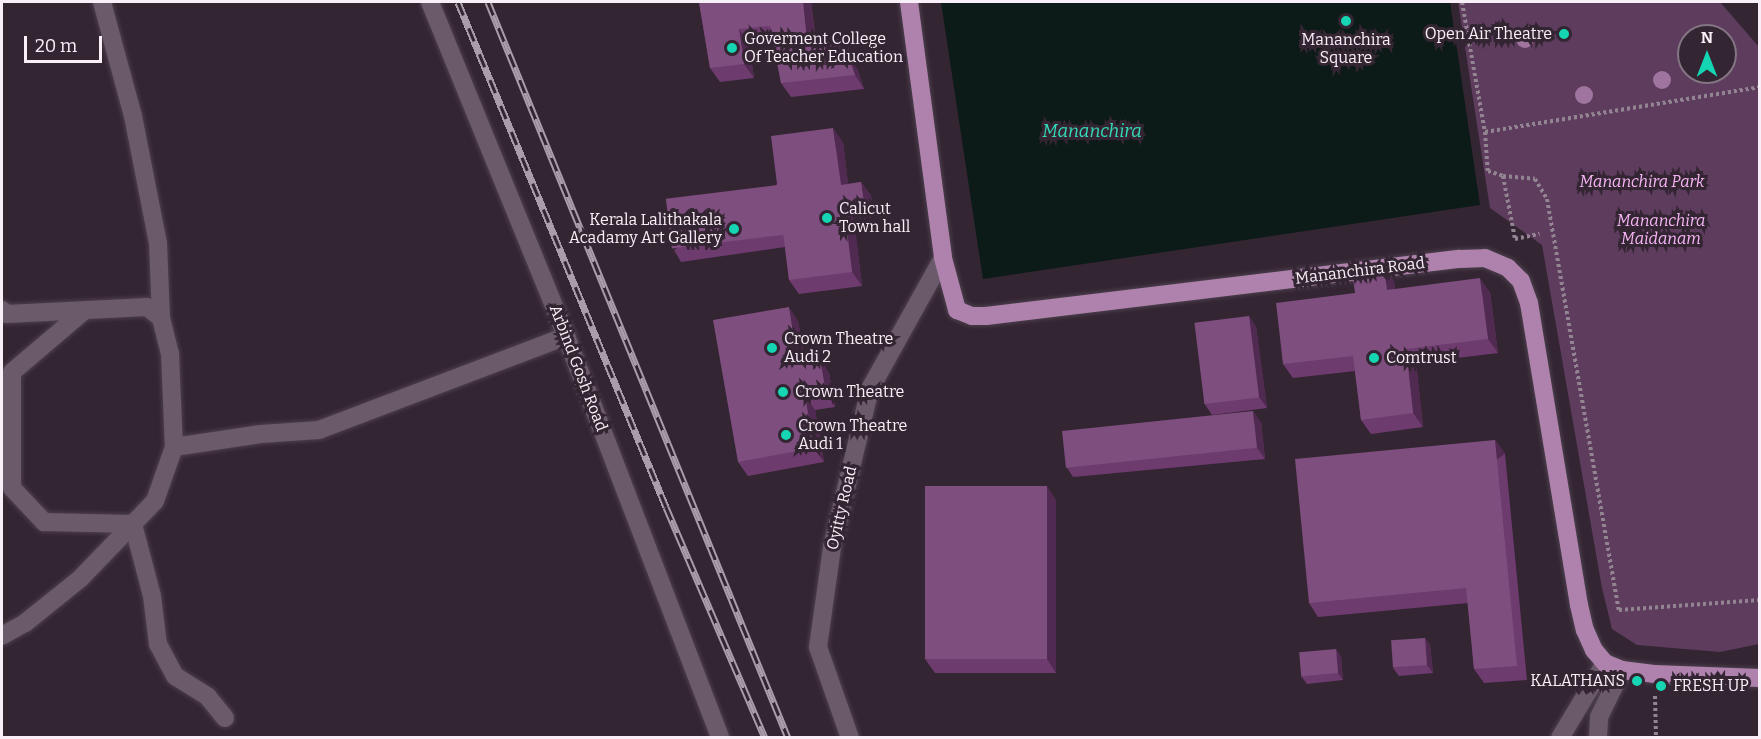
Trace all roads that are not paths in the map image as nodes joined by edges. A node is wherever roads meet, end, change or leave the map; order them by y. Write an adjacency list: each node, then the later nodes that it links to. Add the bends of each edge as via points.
1 (102, 2): 7 (street, via 133,116 158,243)
2 (430, 2): 8 (street, Arbind Gosh Road)
3 (909, 2): 4 (main road, Mananchira Road)
4 (943, 258): 12 (main road, Mananchira Road, via 957,310 972,316 1460,260 1485,258 1508,268 1521,281 1530,303 1585,630 1594,650); 16 (street, Oyitty Road, via 870,389 832,547 818,647)
5 (2, 310): 6 (street, via 7,314)
6 (84, 311): 7 (street, via 147,308); 10 (street, via 12,372 12,488 44,522)
7 (161, 318): 9 (street, via 170,353)
8 (566, 336): 9 (street, via 319,430); 15 (street, Arbind Gosh Road)
9 (174, 447): 10 (street, via 155,501)
10 (133, 524): 11 (street, via 81,578 25,623); 14 (street, via 152,596 158,644 175,676 208,697)
11 (2, 636)
12 (1614, 667): 13 (main road, via 1654,674); 17 (street); 18 (street, via 1599,717)
13 (1760, 678)
14 (225, 718)
15 (720, 738)
16 (850, 738)
17 (1560, 738)
18 (1598, 738)

